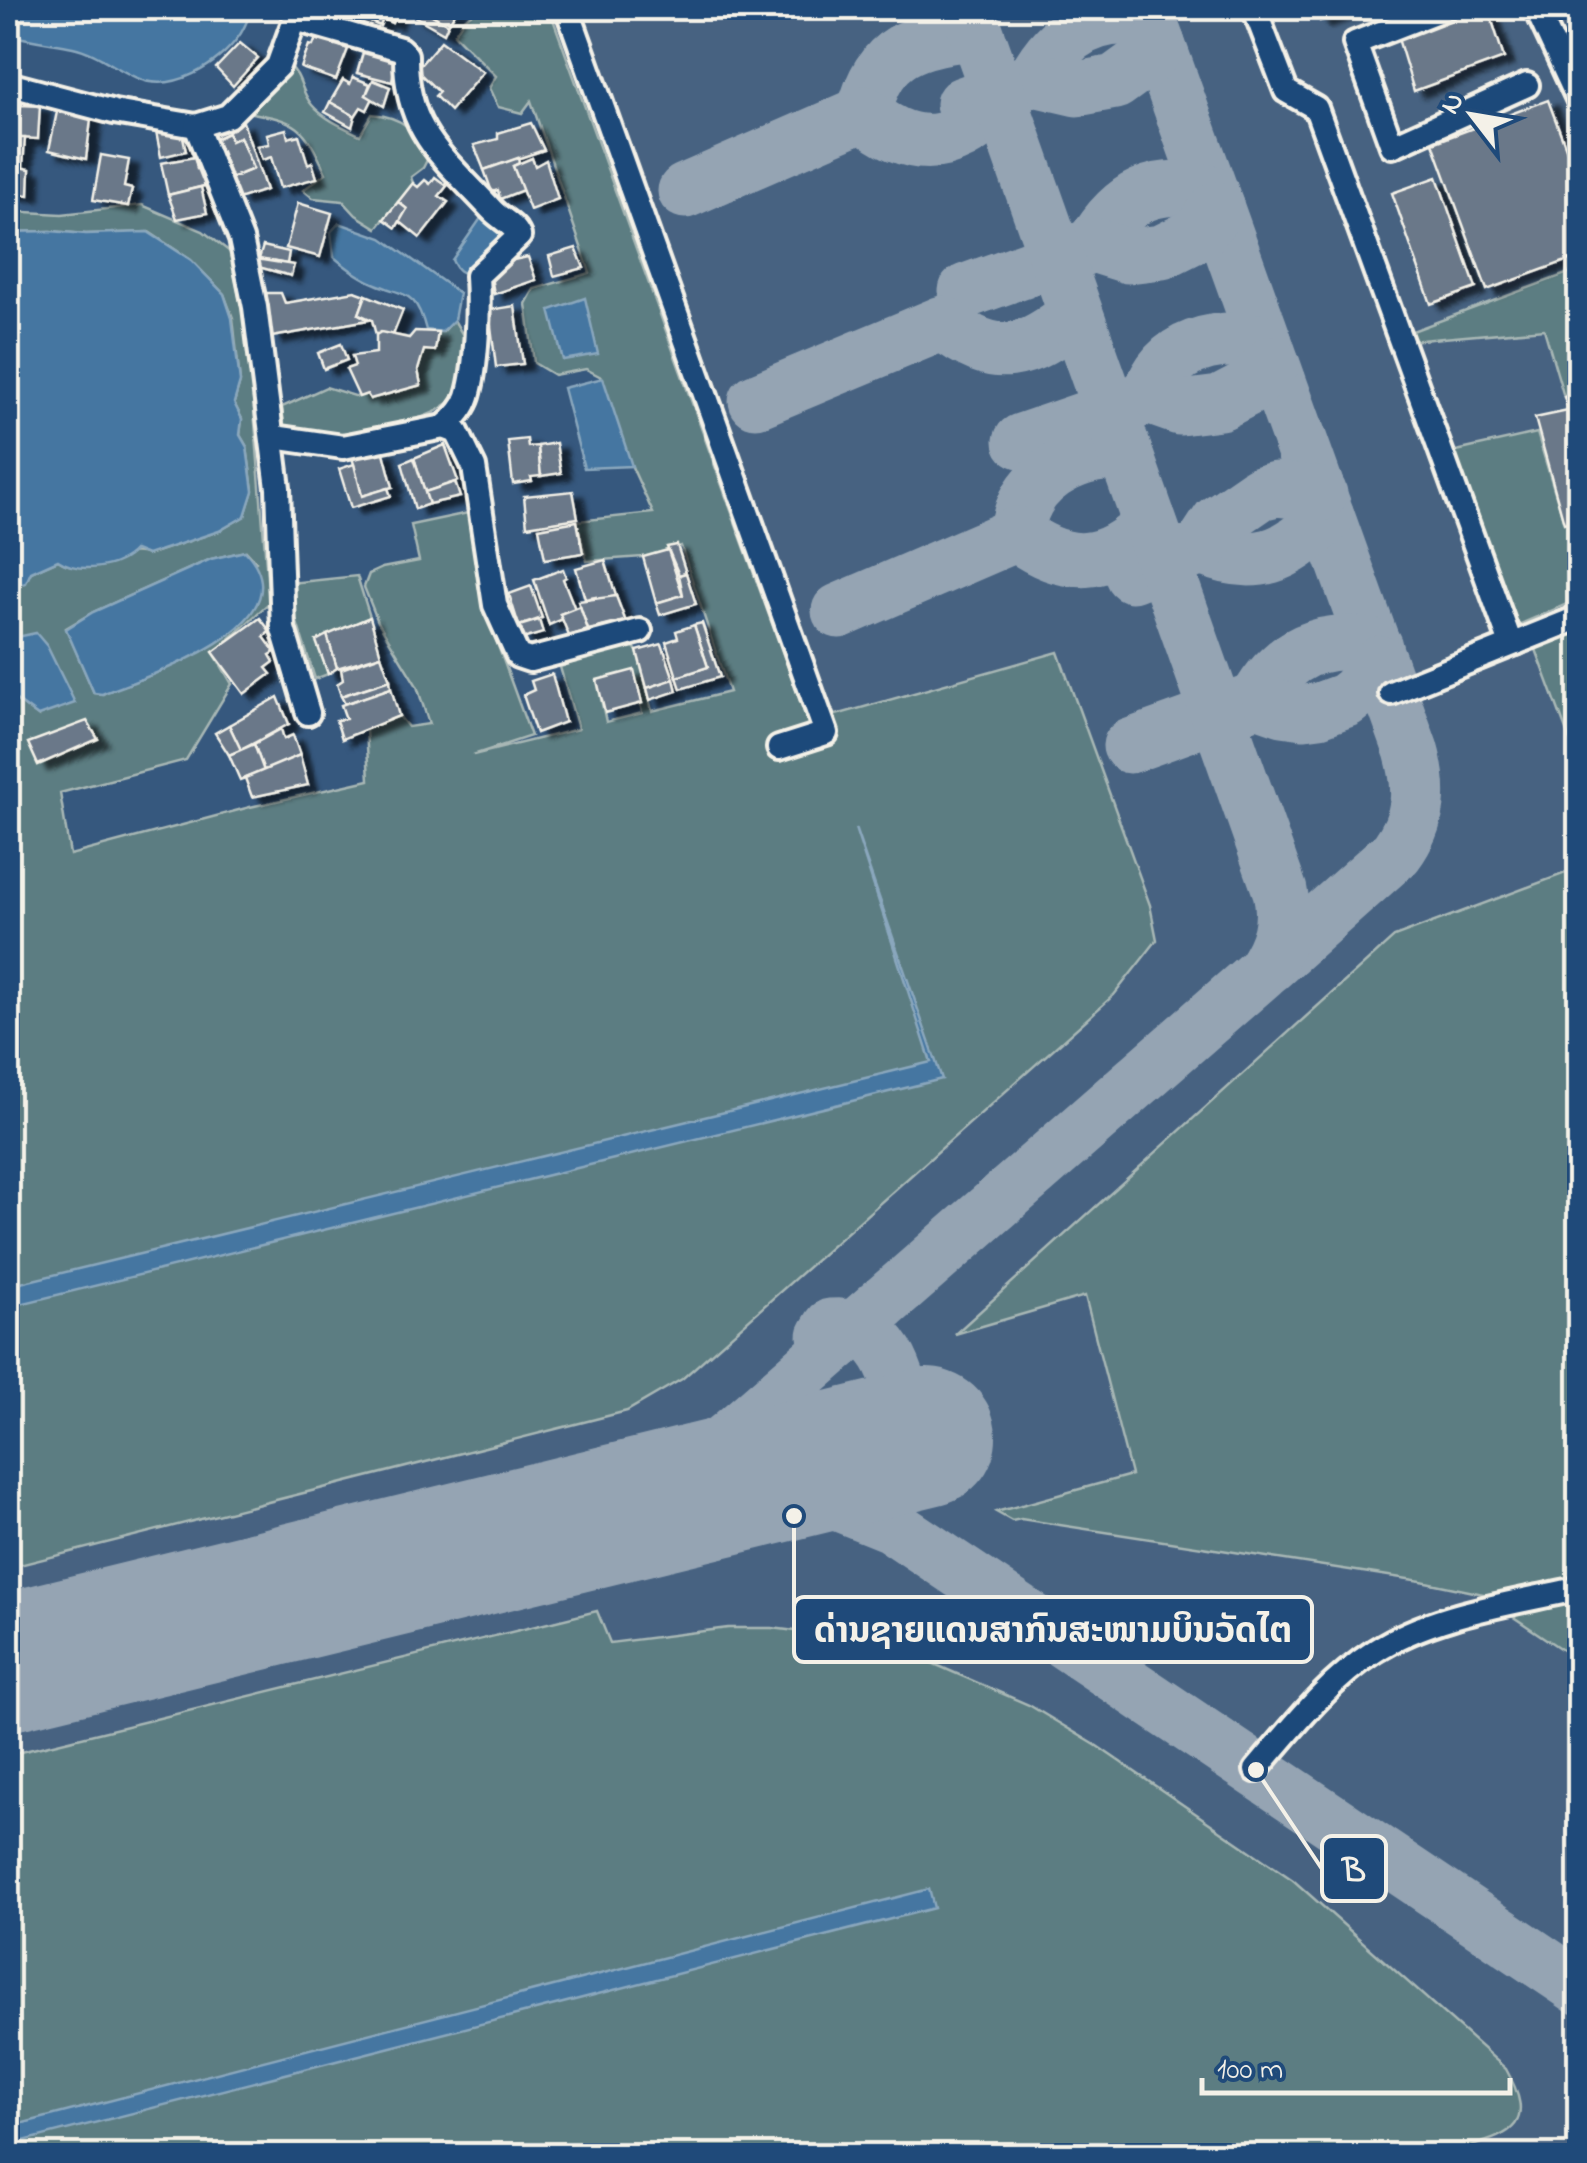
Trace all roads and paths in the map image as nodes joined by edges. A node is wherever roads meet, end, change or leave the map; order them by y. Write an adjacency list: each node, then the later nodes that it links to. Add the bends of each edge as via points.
1 (566, 8): 17 (street, via 826,733)
2 (1254, 8): 14 (street, via 1286,91 1316,108 1508,636)
3 (1445, 8): 7 (street, via 1355,43 1392,146)
4 (1536, 8): 8 (street)
5 (297, 13): 9 (street, via 278,66 228,116); 10 (street, via 406,55 413,115 496,216 516,229 518,236 477,276 468,397)
6 (8, 84): 9 (street)
7 (1527, 86)
8 (1580, 104)
9 (196, 126): 11 (street, via 241,239)
10 (444, 427): 11 (street, via 343,447); 13 (street, via 457,432 474,467 495,605 518,656 530,660)
11 (274, 437): 16 (street, via 282,629)
12 (1580, 617): 14 (street)
13 (640, 631)
14 (1516, 642): 15 (street)
15 (1391, 693)
16 (308, 713)
17 (779, 748)
18 (1580, 1588): 19 (street, via 1430,1625 1378,1650 1309,1708)
19 (1256, 1770)

